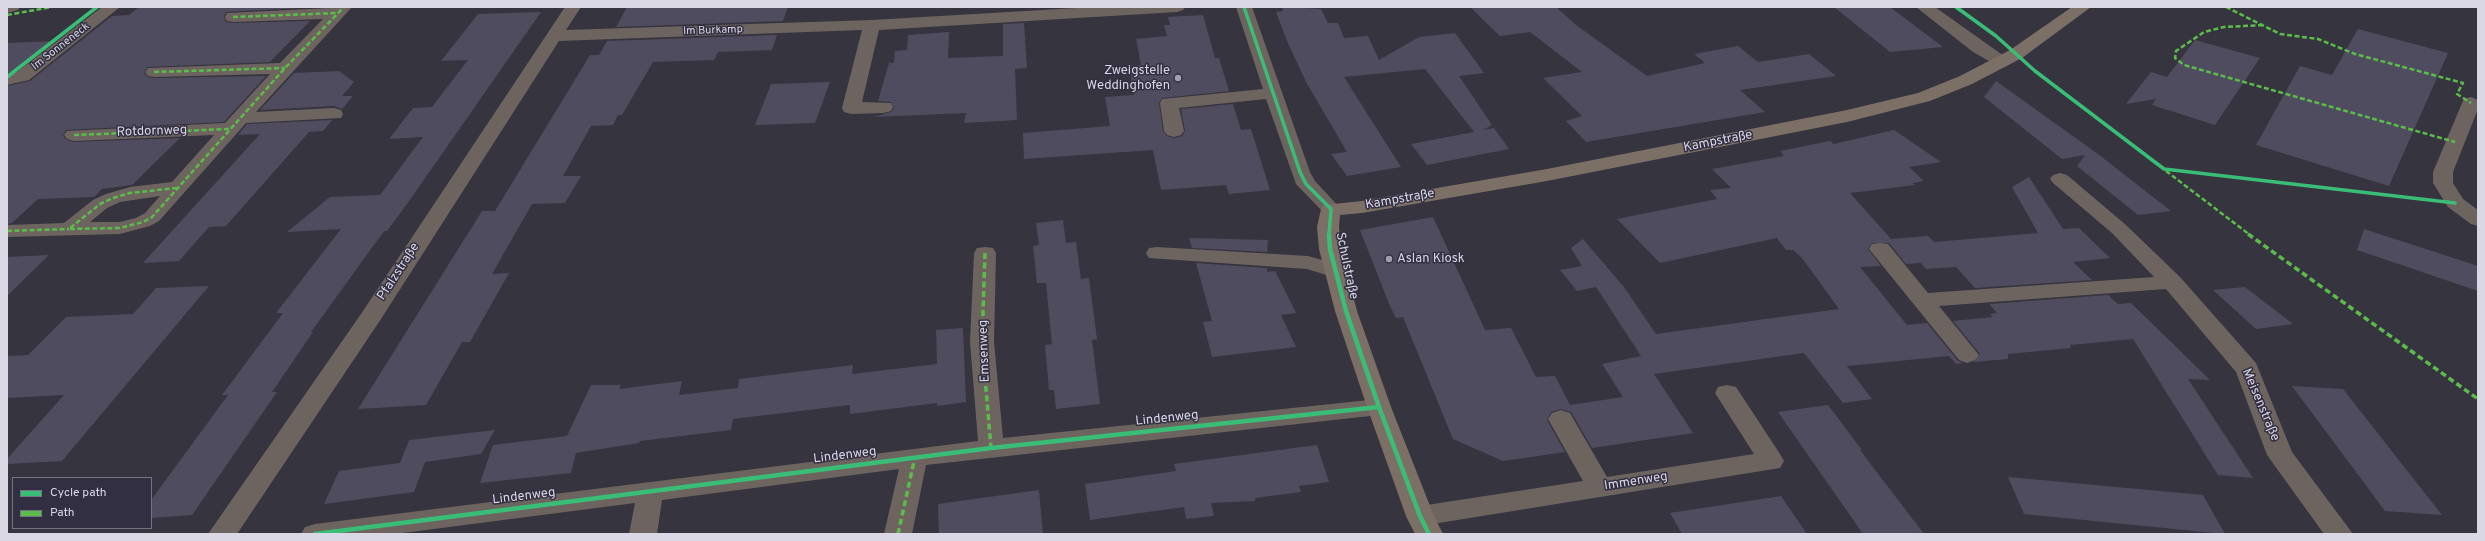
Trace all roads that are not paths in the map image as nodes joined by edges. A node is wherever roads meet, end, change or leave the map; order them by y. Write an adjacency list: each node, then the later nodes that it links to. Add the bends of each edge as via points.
1 (12, 7): 8 (street)
2 (112, 7): 17 (street, Im Sonneneck, via 23,76)
3 (573, 7): 13 (street, Pfalzstraße)
4 (1177, 7): 10 (street, Im Burkamp)
5 (1244, 7): 18 (street)
6 (1924, 7): 14 (street, via 1979,48)
7 (2083, 7): 14 (main road, Kampstraße)
8 (7, 8)
9 (341, 10): 11 (street); 15 (street)
10 (950, 14): 12 (street, Im Burkamp)
11 (233, 17)
12 (872, 25): 13 (street, Im Burkamp); 20 (street, via 851,108)
13 (554, 36): 46 (street, Pfalzstraße, via 364,326)
14 (2002, 61): 27 (main road, Kampstraße, via 1966,80 1924,97 1847,116 1547,175 1362,207)
15 (285, 68): 16 (street); 22 (street)
16 (154, 72)
17 (7, 80)
18 (1273, 93): 23 (street, via 1168,103); 27 (street, via 1300,172 1306,184)
19 (2471, 103): 28 (street, via 2443,172 2443,183 2455,203)
20 (884, 107)
21 (334, 114): 22 (street, Rotdornweg)
22 (236, 124): 24 (street, Rotdornweg); 26 (street)
23 (1174, 131)
24 (74, 135)
25 (2060, 178): 35 (street, Meisenstraße, via 2120,229)
26 (177, 188): 29 (street, via 130,193 113,198 100,204); 29 (street, via 167,201 143,222 120,228)
27 (1331, 209): 34 (main road, Schulstraße, via 1328,227)
28 (2478, 220)
29 (69, 229): 30 (street)
30 (7, 231)
31 (1880, 249): 36 (street)
32 (985, 253): 41 (street, Emsenweg, via 982,342)
33 (1157, 253): 34 (street, via 1308,263)
34 (1336, 271): 39 (main road, Schulstraße, via 1346,311)
35 (2172, 282): 36 (street); 50 (street, Meisenstraße, via 2247,369 2280,455)
36 (1922, 300): 37 (street)
37 (1967, 356)
38 (1727, 393): 43 (street, Immenweg, via 1771,461)
39 (1379, 407): 41 (street, Lindenweg); 45 (main road, Schulstraße)
40 (1561, 419): 43 (street)
41 (991, 448): 42 (street, Lindenweg)
42 (915, 457): 44 (street, Lindenweg); 49 (street)
43 (1600, 488): 45 (street, Immenweg)
44 (650, 491): 47 (street, Lindenweg); 48 (street)
45 (1424, 525)
46 (222, 534)
47 (315, 534)
48 (643, 534)
49 (898, 534)
50 (2339, 534)

